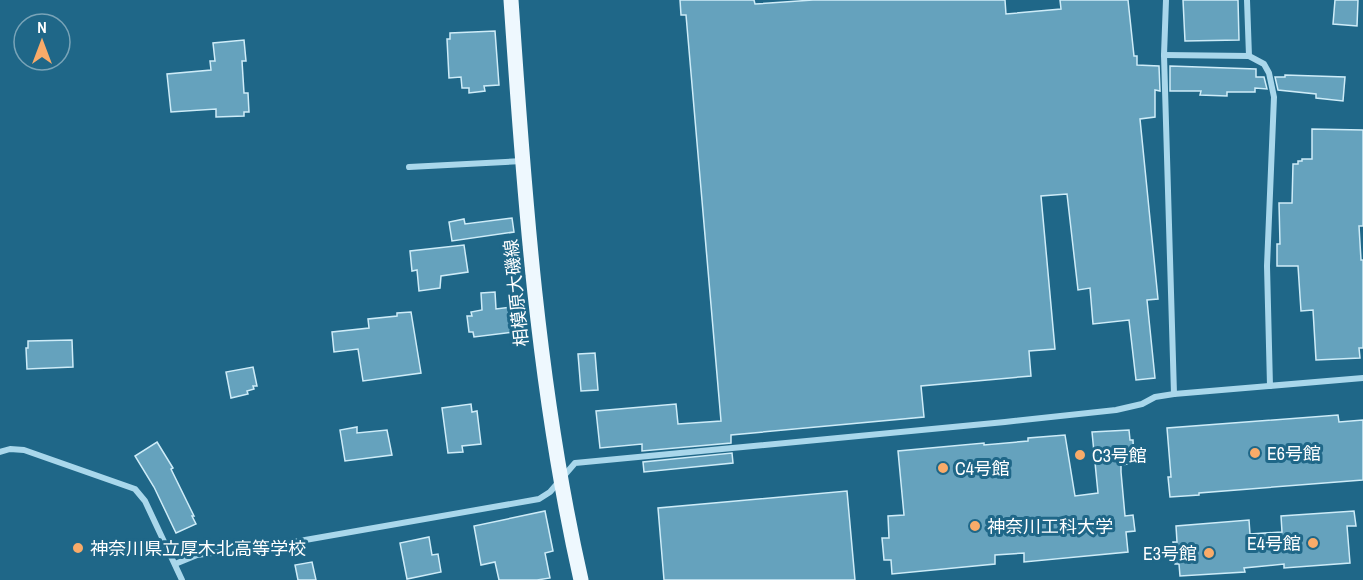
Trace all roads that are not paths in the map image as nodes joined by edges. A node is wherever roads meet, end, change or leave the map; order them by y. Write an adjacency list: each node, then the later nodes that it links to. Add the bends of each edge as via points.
1 (511, 0): 6 (main road, 相模原大磯線)
2 (1166, 0): 4 (street)
3 (1247, 0): 5 (street)
4 (1164, 55): 5 (street); 10 (street)
5 (1249, 56): 9 (street, via 1264,64 1274,97 1267,266)
6 (522, 161): 7 (street); 12 (main road, 相模原大磯線, via 536,304)
7 (409, 167)
8 (1363, 378): 9 (street)
9 (1270, 386): 10 (street)
10 (1174, 394): 12 (street, via 1116,410 575,463)
11 (0, 452): 13 (street, via 24,450 135,489 145,501)
12 (561, 477): 13 (street, via 539,499 197,555); 15 (main road, 相模原大磯線)
13 (175, 564): 14 (street)
14 (182, 580)
15 (581, 580)

